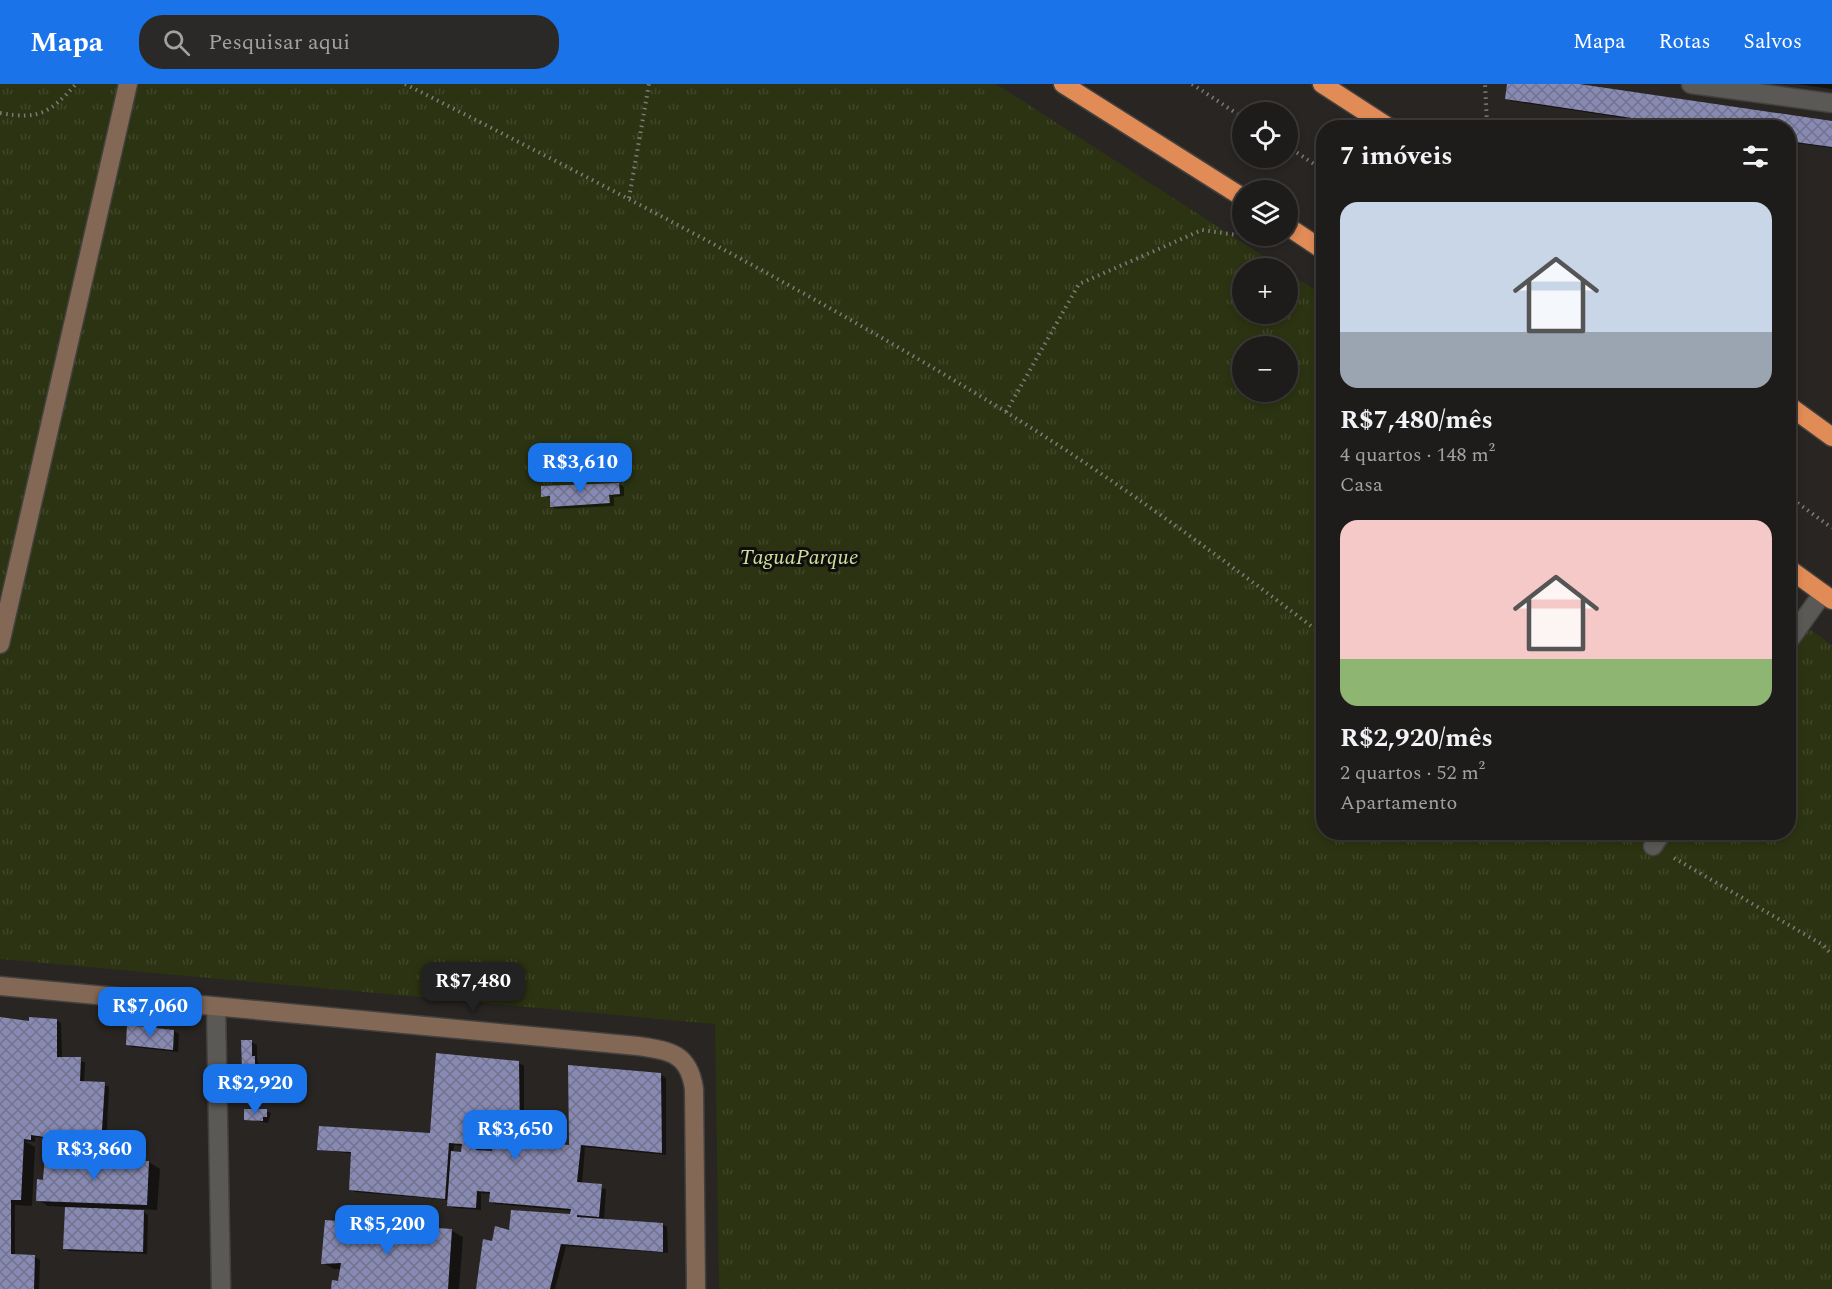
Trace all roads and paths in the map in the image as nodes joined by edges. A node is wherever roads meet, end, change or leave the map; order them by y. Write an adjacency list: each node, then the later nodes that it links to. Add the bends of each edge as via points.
1 (76, 84): 12 (path, via 44,113 24,117)
2 (128, 84): 31 (street)
3 (405, 84): 18 (path)
4 (649, 84): 18 (path)
5 (1063, 84): 17 (highway)
6 (1192, 84): 11 (path)
7 (1322, 84): 13 (highway)
8 (1485, 84): 14 (path)
9 (1691, 84): 10 (street)
10 (1832, 103)
11 (1232, 110)
12 (0, 113)
13 (1378, 120)
14 (1487, 120)
15 (1298, 153): 16 (path)
16 (1316, 165)
17 (1232, 191)
18 (630, 198): 23 (path)
19 (1298, 233): 21 (highway)
20 (1232, 234): 23 (path, via 1202,230 1079,284)
21 (1316, 245)
22 (1796, 411): 24 (highway)
23 (1006, 412): 29 (path, via 1183,529)
24 (1832, 437)
25 (1796, 502): 26 (path)
26 (1832, 528)
27 (1796, 574): 28 (highway)
28 (1828, 596): 30 (street)
29 (1316, 630)
30 (1796, 633)
31 (0, 644)
32 (1660, 840): 33 (path, via 1823,945)
33 (1832, 955)
34 (0, 986): 35 (street)
35 (216, 1007): 36 (street); 37 (street, via 638,1046 673,1054 688,1067 694,1089)
36 (221, 1289)
37 (696, 1289)

